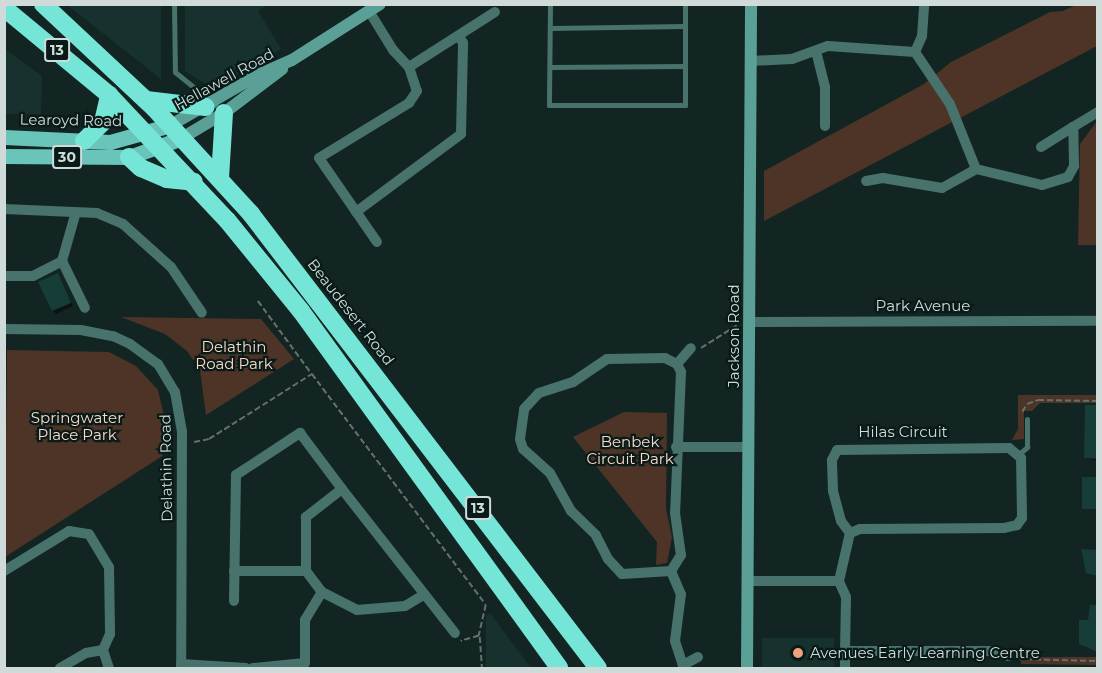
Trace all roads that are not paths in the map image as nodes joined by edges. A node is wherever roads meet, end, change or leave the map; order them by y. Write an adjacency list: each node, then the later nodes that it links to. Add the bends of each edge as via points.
1 (43, 4): 20 (highway, Beaudesert Road / 13)
2 (174, 4): 21 (lane, via 175,72)
3 (550, 4): 11 (lane)
4 (685, 4): 10 (lane)
5 (751, 4): 15 (street, Jackson Road)
6 (924, 4): 14 (street, via 922,36)
7 (4, 8): 19 (highway, 13)
8 (375, 8): 17 (street, via 393,50); 21 (street, Hellawell Road)
9 (495, 12): 12 (street)
10 (685, 26): 11 (lane); 16 (lane)
11 (550, 28): 18 (lane)
12 (459, 36): 17 (street); 39 (street, via 463,43 462,134)
13 (816, 51): 14 (street, via 840,45 858,51); 15 (street, via 792,59); 23 (street, via 825,87)
14 (915, 52): 33 (street, via 950,104)
15 (751, 61): 46 (street, Jackson Road)
16 (685, 66): 18 (lane); 18 (lane, via 685,105 549,105)
17 (409, 67): 39 (street, via 417,91 409,103 319,158)
18 (550, 67)
19 (109, 95): 26 (highway, 13); 28 (highway, via 103,122)
20 (146, 100): 21 (highway); 25 (highway, Beaudesert Road / 13)
21 (215, 107): 25 (street, Hellawell Road); 25 (street, Hellawell Road); 34 (highway)
22 (1098, 112): 24 (street)
23 (825, 126)
24 (1074, 127): 30 (street); 33 (street, via 1074,166 1068,177 1056,183 1042,185)
25 (177, 131): 26 (main road, Learoyd Road / 30); 29 (main road); 34 (highway, Beaudesert Road / 13)
26 (149, 134): 28 (main road, Learoyd Road / 30, via 118,142); 29 (highway, 13)
27 (4, 137): 28 (main road, Learoyd Road / 30)
28 (84, 141)
29 (162, 147): 32 (main road); 36 (highway, 13)
30 (1041, 147)
31 (4, 156): 32 (main road, 30)
32 (129, 157): 36 (highway, via 141,168 167,179)
33 (976, 169): 35 (street, via 942,188 883,178)
34 (220, 178): 78 (highway, Beaudesert Road / 13, via 322,304)
35 (866, 181)
36 (194, 182): 77 (highway, 13, via 300,311)
37 (4, 209): 38 (street)
38 (76, 212): 41 (street); 44 (street, via 97,213 123,224 151,246)
39 (356, 212): 40 (street)
40 (377, 242)
41 (62, 261): 42 (street, via 33,276); 43 (street)
42 (4, 276)
43 (85, 308)
44 (202, 313)
45 (1098, 321): 46 (street, Park Avenue)
46 (750, 322): 52 (street, Jackson Road)
47 (4, 329): 71 (street, Delathin Road, via 81,330 113,336 158,364 176,392 182,431)
48 (691, 348): 49 (street)
49 (677, 364): 51 (street, via 681,388); 59 (street, via 665,358 607,358 573,382 531,399 524,409 520,439 523,449 550,473 571,511 597,535 622,574)
50 (1025, 417): 53 (lane, via 1027,447)
51 (676, 447): 52 (street); 59 (street, via 675,513 681,555)
52 (748, 447): 60 (street, Jackson Road)
53 (1019, 454): 55 (street, via 1023,469 1022,508 1017,525 860,529); 55 (street, Hilas Circuit, via 1009,448 837,450 832,460 832,491 841,521)
54 (342, 489): 57 (street, via 300,433 242,471 234,482); 58 (street, via 306,517); 63 (street)
55 (850, 533): 61 (street)
56 (4, 571): 66 (street, via 69,531 89,534 110,567 110,634)
57 (234, 571): 58 (street); 64 (street)
58 (306, 571): 62 (street)
59 (671, 571): 72 (street, via 681,594 675,641)
60 (748, 581): 61 (street); 79 (street, Jackson Road)
61 (839, 581): 67 (street, via 846,597)
62 (322, 592): 63 (street, via 357,610 405,606); 70 (street, via 305,620)
63 (423, 595): 65 (street)
64 (234, 601)
65 (455, 633)
66 (103, 650): 73 (street, via 86,653); 74 (street)
67 (845, 651): 68 (street, via 993,651); 80 (street)
68 (1008, 656)
69 (698, 657): 72 (street)
70 (305, 666): 76 (street)
71 (181, 667): 75 (street)
72 (684, 667)
73 (60, 669)
74 (109, 669)
75 (246, 669)
76 (253, 669)
77 (559, 669)
78 (598, 669)
79 (747, 669)
80 (845, 669)

